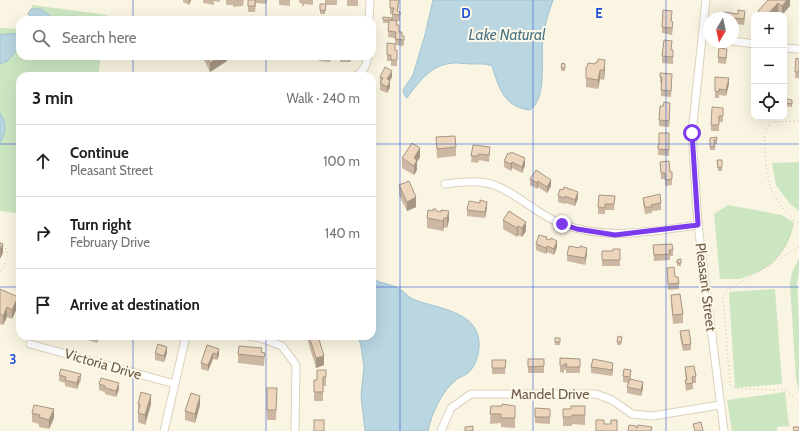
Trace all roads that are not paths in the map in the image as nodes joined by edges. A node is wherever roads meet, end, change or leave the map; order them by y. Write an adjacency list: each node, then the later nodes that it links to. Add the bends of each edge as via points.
1 (370, 0): 3 (street)
2 (706, 0): 4 (street, Pleasant Street)
3 (369, 16)
4 (701, 38): 12 (street, Pleasant Street, via 692,133)
5 (739, 42): 6 (street)
6 (751, 44)
7 (787, 48): 8 (street)
8 (799, 49)
9 (368, 60): 10 (street)
10 (362, 72)
11 (445, 184): 12 (street, via 464,182 492,185 509,192 562,224 615,235)
12 (698, 225): 17 (street, Pleasant Street)
13 (185, 340): 16 (street)
14 (266, 340): 19 (street, via 282,346 296,365)
15 (30, 344): 16 (street, Victoria Drive)
16 (175, 384): 18 (street)
17 (720, 405): 20 (street, Mandel Drive, via 652,416 632,414 612,400 596,394 471,394 451,408); 21 (street, Pleasant Street)
18 (164, 431)
19 (295, 431)
20 (441, 431)
21 (724, 431)

